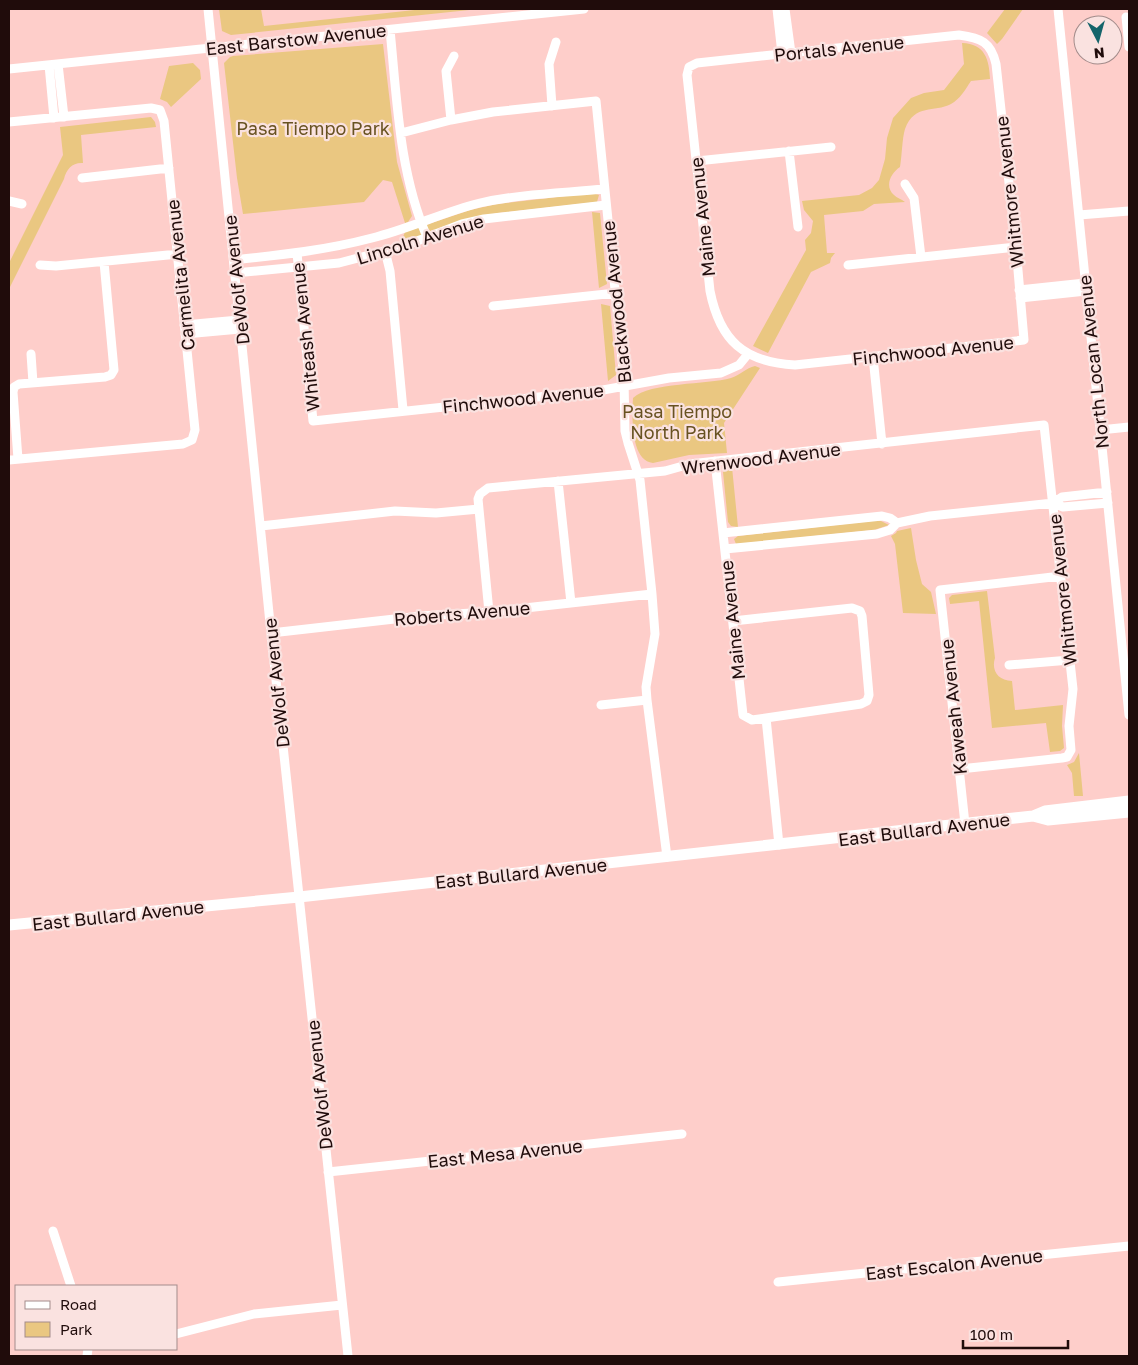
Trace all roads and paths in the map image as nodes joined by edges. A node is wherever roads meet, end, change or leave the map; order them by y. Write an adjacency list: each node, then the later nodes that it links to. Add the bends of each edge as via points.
1 (208, 9): 12 (street, DeWolf Avenue)
2 (584, 9): 7 (street, East Barstow Avenue)
3 (777, 9): 14 (street)
4 (786, 9): 14 (street)
5 (1058, 9): 35 (street, North Locan Avenue)
6 (534, 11): 7 (street, East Barstow Avenue); 9 (street, East Barstow Avenue)
7 (544, 11)
8 (1126, 17): 13 (street)
9 (390, 30): 12 (street, East Barstow Avenue); 23 (street)
10 (556, 42): 19 (street, via 549,64)
11 (988, 45): 14 (street, Portals Avenue, via 975,37 959,35); 39 (street, Whitmore Avenue, via 996,64)
12 (212, 48): 16 (street, East Barstow Avenue); 44 (street, DeWolf Avenue)
13 (1129, 48)
14 (787, 54): 17 (street, Portals Avenue, via 697,63)
15 (454, 56): 21 (street, via 446,71)
16 (54, 64): 18 (street, East Barstow Avenue); 20 (street)
17 (689, 67): 26 (street, Maine Avenue, via 687,75)
18 (9, 69)
19 (552, 106): 21 (street); 30 (street, Blackwood Avenue, via 596,101)
20 (59, 117): 22 (street); 27 (street, Carmelita Avenue, via 151,108 160,110)
21 (450, 120): 23 (street)
22 (9, 122)
23 (401, 132): 36 (street, via 407,175)
24 (831, 147): 25 (street)
25 (789, 151): 26 (street); 37 (street)
26 (697, 161): 58 (street, Maine Avenue, via 713,310 721,327)
27 (169, 168): 28 (street); 42 (street, Carmelita Avenue)
28 (82, 178)
29 (905, 184): 43 (street, via 914,198)
30 (604, 189): 33 (street, Blackwood Avenue); 36 (street, Lincoln Avenue, via 503,199 464,207)
31 (9, 201): 32 (street)
32 (22, 204)
33 (606, 204): 38 (street, Lincoln Avenue, via 484,219); 51 (street, Blackwood Avenue)
34 (1129, 211): 35 (street)
35 (1079, 215): 50 (street, North Locan Avenue)
36 (421, 223): 38 (street); 41 (street, Lincoln Avenue, via 341,246)
37 (798, 227)
38 (427, 237): 40 (street, Lincoln Avenue)
39 (1016, 246): 43 (street); 52 (street, Whitmore Avenue)
40 (385, 251): 48 (street, Lincoln Avenue, via 339,263); 62 (street, via 390,271)
41 (297, 253): 44 (street, Lincoln Avenue); 48 (street, Whiteash Avenue)
42 (178, 254): 45 (street); 55 (street, Carmelita Avenue)
43 (922, 257): 47 (street)
44 (234, 260): 49 (street, DeWolf Avenue)
45 (104, 262): 46 (street); 60 (street, via 114,370 100,377)
46 (40, 265)
47 (848, 265)
48 (298, 267): 49 (street, Lincoln Avenue); 63 (street, Whiteash Avenue)
49 (235, 273): 54 (street, DeWolf Avenue)
50 (1086, 287): 52 (street); 66 (street, North Locan Avenue)
51 (616, 293): 53 (street); 61 (street, Blackwood Avenue)
52 (1020, 294): 56 (street, Whitmore Avenue)
53 (493, 306)
54 (240, 324): 55 (street); 77 (street, DeWolf Avenue)
55 (185, 330): 68 (street, Carmelita Avenue, via 195,430 192,440 183,444)
56 (1024, 340): 59 (street, Finchwood Avenue)
57 (31, 354): 60 (street)
58 (748, 354): 59 (street, Finchwood Avenue, via 768,362 795,364); 61 (street, Finchwood Avenue, via 739,365 727,371)
59 (873, 357): 67 (street)
60 (33, 383): 68 (street, via 14,387)
61 (625, 387): 62 (street, Finchwood Avenue); 70 (street, Blackwood Avenue, via 625,430)
62 (403, 410): 63 (street, Finchwood Avenue)
63 (313, 421)
64 (1044, 425): 67 (street, Wrenwood Avenue); 73 (street, Whitmore Avenue)
65 (1129, 427): 66 (street)
66 (1100, 430): 72 (street, North Locan Avenue)
67 (882, 444): 69 (street, Wrenwood Avenue)
68 (14, 459)
69 (716, 461): 70 (street, Wrenwood Avenue); 78 (street, Maine Avenue)
70 (638, 473): 71 (street, Wrenwood Avenue); 81 (street, Blackwood Avenue)
71 (558, 481): 75 (street, Wrenwood Avenue, via 488,488 480,494); 82 (street)
72 (1107, 492): 73 (street, via 1062,497); 74 (street, North Locan Avenue)
73 (1053, 503): 74 (street, via 1063,507); 76 (street, via 930,516); 80 (street, Whitmore Avenue)
74 (1108, 503): 86 (street, North Locan Avenue)
75 (479, 509): 77 (street, via 436,514 395,511); 83 (street)
76 (897, 523): 78 (street, via 882,516); 79 (street, via 890,530 877,534)
77 (261, 526): 85 (street, DeWolf Avenue)
78 (723, 533): 79 (street, Maine Avenue)
79 (725, 549): 84 (street, Maine Avenue)
80 (1061, 576): 87 (street, Whitmore Avenue); 93 (street, Kaweah Avenue, via 940,590)
81 (652, 594): 82 (street, Roberts Avenue); 89 (street, Blackwood Avenue, via 655,634 646,687)
82 (571, 603): 83 (street, Roberts Avenue)
83 (489, 612): 85 (street, Roberts Avenue, via 421,616)
84 (733, 621): 92 (street, Maine Avenue, via 742,715 752,720); 92 (street, via 852,608 860,611 862,616 867,701)
85 (271, 633): 100 (street, DeWolf Avenue)
86 (1125, 638): 91 (street, North Locan Avenue)
87 (1070, 660): 88 (street); 93 (street, Whitmore Avenue, via 1073,689 1069,754 1062,758)
88 (1009, 665)
89 (647, 700): 90 (street); 99 (street, Blackwood Avenue)
90 (601, 704)
91 (1129, 715)
92 (766, 718): 98 (street)
93 (960, 769): 97 (street, Kaweah Avenue)
94 (1129, 801): 96 (main road, East Bullard Avenue, via 1045,810)
95 (1129, 812): 96 (main road, East Bullard Avenue, via 1048,820)
96 (1033, 816): 97 (main road, East Bullard Avenue)
97 (965, 824): 98 (main road, East Bullard Avenue)
98 (780, 845): 99 (main road, East Bullard Avenue)
99 (667, 857): 100 (main road, East Bullard Avenue)
100 (299, 897): 101 (main road, East Bullard Avenue); 103 (street, DeWolf Avenue)
101 (9, 926)
102 (682, 1134): 103 (street, East Mesa Avenue)
103 (328, 1172): 108 (street, DeWolf Avenue)
104 (54, 1231): 107 (street)
105 (1129, 1246): 106 (street, East Escalon Avenue)
106 (778, 1282)
107 (71, 1285)
108 (342, 1305): 109 (street, via 254,1314); 110 (street, DeWolf Avenue)
109 (178, 1333)
110 (348, 1356)

